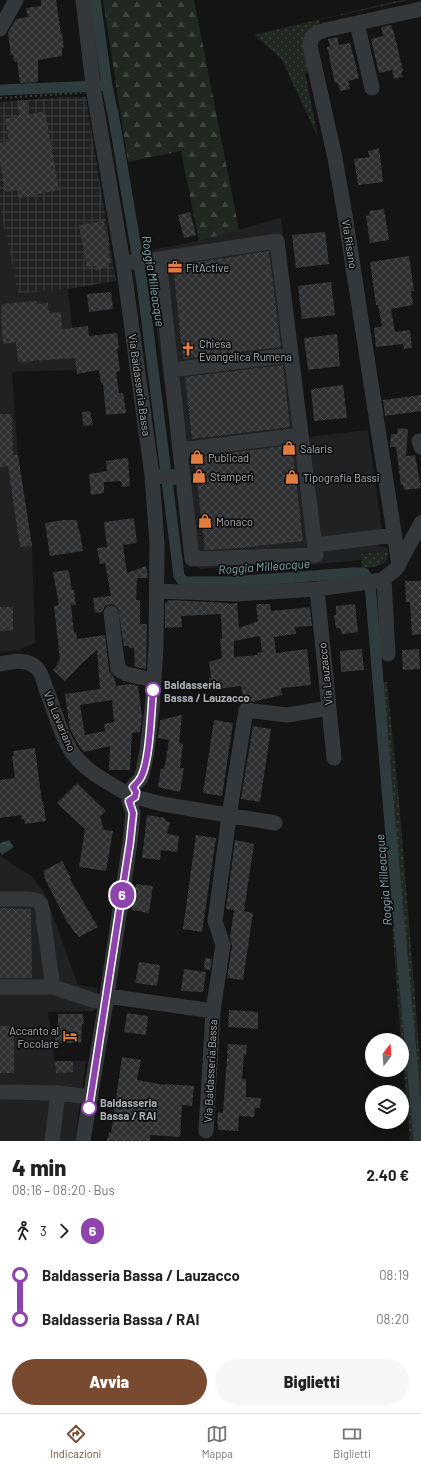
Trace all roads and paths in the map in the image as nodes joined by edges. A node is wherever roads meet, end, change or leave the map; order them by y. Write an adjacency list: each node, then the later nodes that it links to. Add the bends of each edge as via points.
1 (16, 0): 4 (street)
2 (83, 0): 6 (street, Via Baldasseria Bassa)
3 (421, 8): 16 (street, Via Risano, via 325,30 314,35 310,41 336,158)
4 (0, 29)
5 (359, 32): 7 (street)
6 (94, 88): 8 (path, via 63,94); 9 (street, Via Baldasseria Bassa)
7 (372, 88)
8 (0, 98)
9 (140, 261): 10 (street, via 276,240); 11 (street); 14 (street, Via Baldasseria Bassa)
10 (291, 355): 11 (street); 12 (street)
11 (171, 370): 13 (street)
12 (301, 435): 13 (street); 17 (street)
13 (180, 450): 14 (street)
14 (166, 476): 17 (street, via 192,559 316,555); 21 (street, Via Baldasseria Bassa, via 157,542)
15 (421, 523): 18 (street)
16 (394, 535): 17 (street); 18 (street, Via Risano)
17 (315, 545)
18 (399, 565): 19 (street)
19 (374, 581): 20 (street); 23 (street)
20 (316, 589): 21 (street, via 236,594); 26 (street, Via Lauzacco)
21 (158, 591): 25 (street, Via Baldasseria Bassa)
22 (111, 613): 25 (street, via 118,669 126,674)
23 (388, 654)
24 (0, 664): 28 (street, Via Lavariano, via 18,661 36,667 70,748 87,768)
25 (154, 680): 28 (street, Via Baldasseria Bassa, via 143,771)
26 (329, 708): 27 (street, Via Lauzacco); 29 (street, Via Baldasseria Bassa, via 287,715 246,710)
27 (334, 758)
28 (130, 794): 29 (street, via 151,802); 34 (street, via 133,817)
29 (229, 816): 30 (street); 35 (street, Via Baldasseria Bassa, via 215,921 223,945)
30 (275, 823)
31 (0, 898): 33 (street, via 29,899 41,904)
32 (0, 987): 33 (street, Via Baldasseria Bassa)
33 (53, 987): 34 (street, Via Baldasseria Bassa, via 96,1001)
34 (107, 999): 35 (street, Via Baldasseria Bassa); 38 (street)
35 (213, 1012): 39 (street, Via Baldasseria Bassa)
36 (0, 1092): 37 (street)
37 (58, 1093): 38 (street); 40 (street)
38 (91, 1097): 41 (street)
39 (206, 1131)
40 (52, 1141)
41 (83, 1141)

